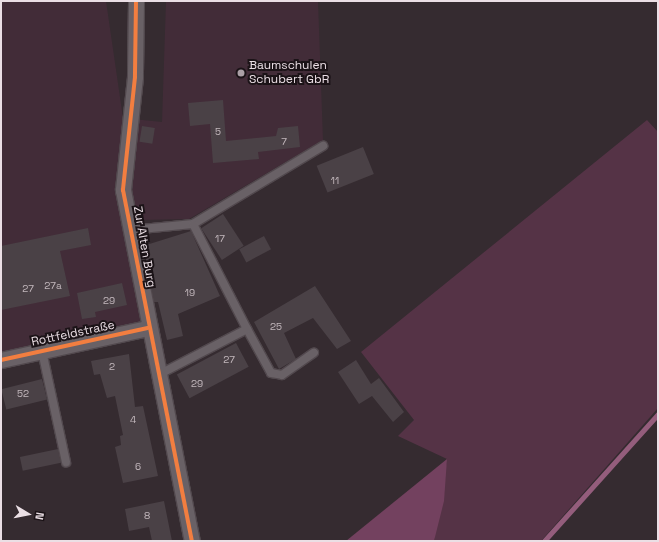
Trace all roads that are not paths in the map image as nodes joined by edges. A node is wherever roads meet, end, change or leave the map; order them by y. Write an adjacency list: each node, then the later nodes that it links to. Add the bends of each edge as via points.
1 (136, 1): 4 (street, Zur Alten Burg, via 135,77 123,190)
2 (323, 146): 3 (lane, Zur Alten Burg)
3 (193, 224): 4 (lane, Zur Alten Burg); 6 (lane)
4 (130, 230): 5 (street, Zur Alten Burg)
5 (148, 328): 7 (street, Rottfeldstraße); 10 (street, Zur Alten Burg)
6 (247, 329): 8 (lane, via 271,374 282,375); 10 (lane)
7 (42, 351): 9 (street, Rottfeldstraße); 11 (lane)
8 (314, 353)
9 (1, 360)
10 (158, 374): 12 (street, Zur Alten Burg)
11 (66, 462)
12 (192, 541)

